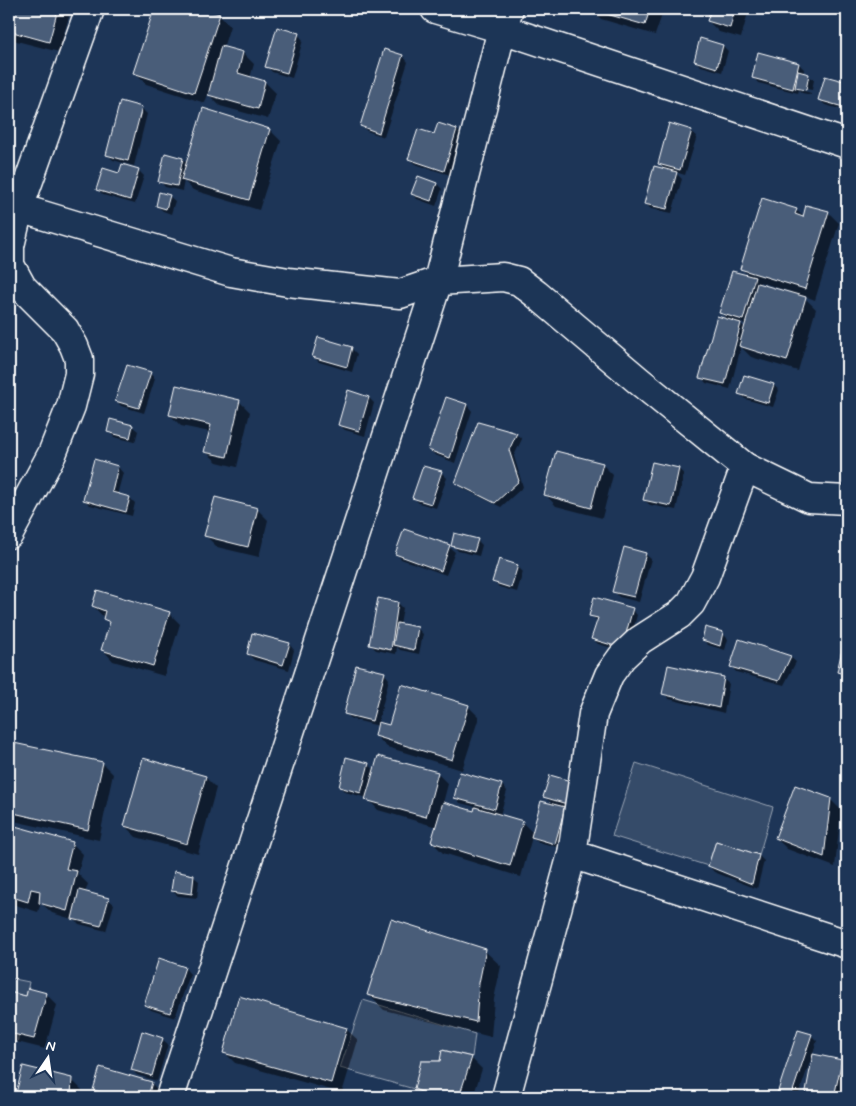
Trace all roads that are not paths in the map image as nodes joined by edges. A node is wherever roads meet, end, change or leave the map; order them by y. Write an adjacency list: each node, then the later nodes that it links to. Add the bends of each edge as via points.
1 (90, 9): 5 (street)
2 (435, 9): 3 (street)
3 (506, 19): 4 (street); 6 (street)
4 (847, 144)
5 (14, 207): 6 (street, via 240,274 400,294); 9 (street, via 10,265 22,287 65,330 79,359 79,374 71,406 52,454)
6 (438, 281): 7 (street, via 503,277 519,282); 12 (street)
7 (745, 467): 8 (street, via 810,498); 10 (street, via 705,577 692,602 640,640 608,675 593,714)
8 (847, 500)
9 (9, 534)
10 (572, 854): 11 (street); 13 (street)
11 (847, 944)
12 (170, 1097)
13 (506, 1097)

